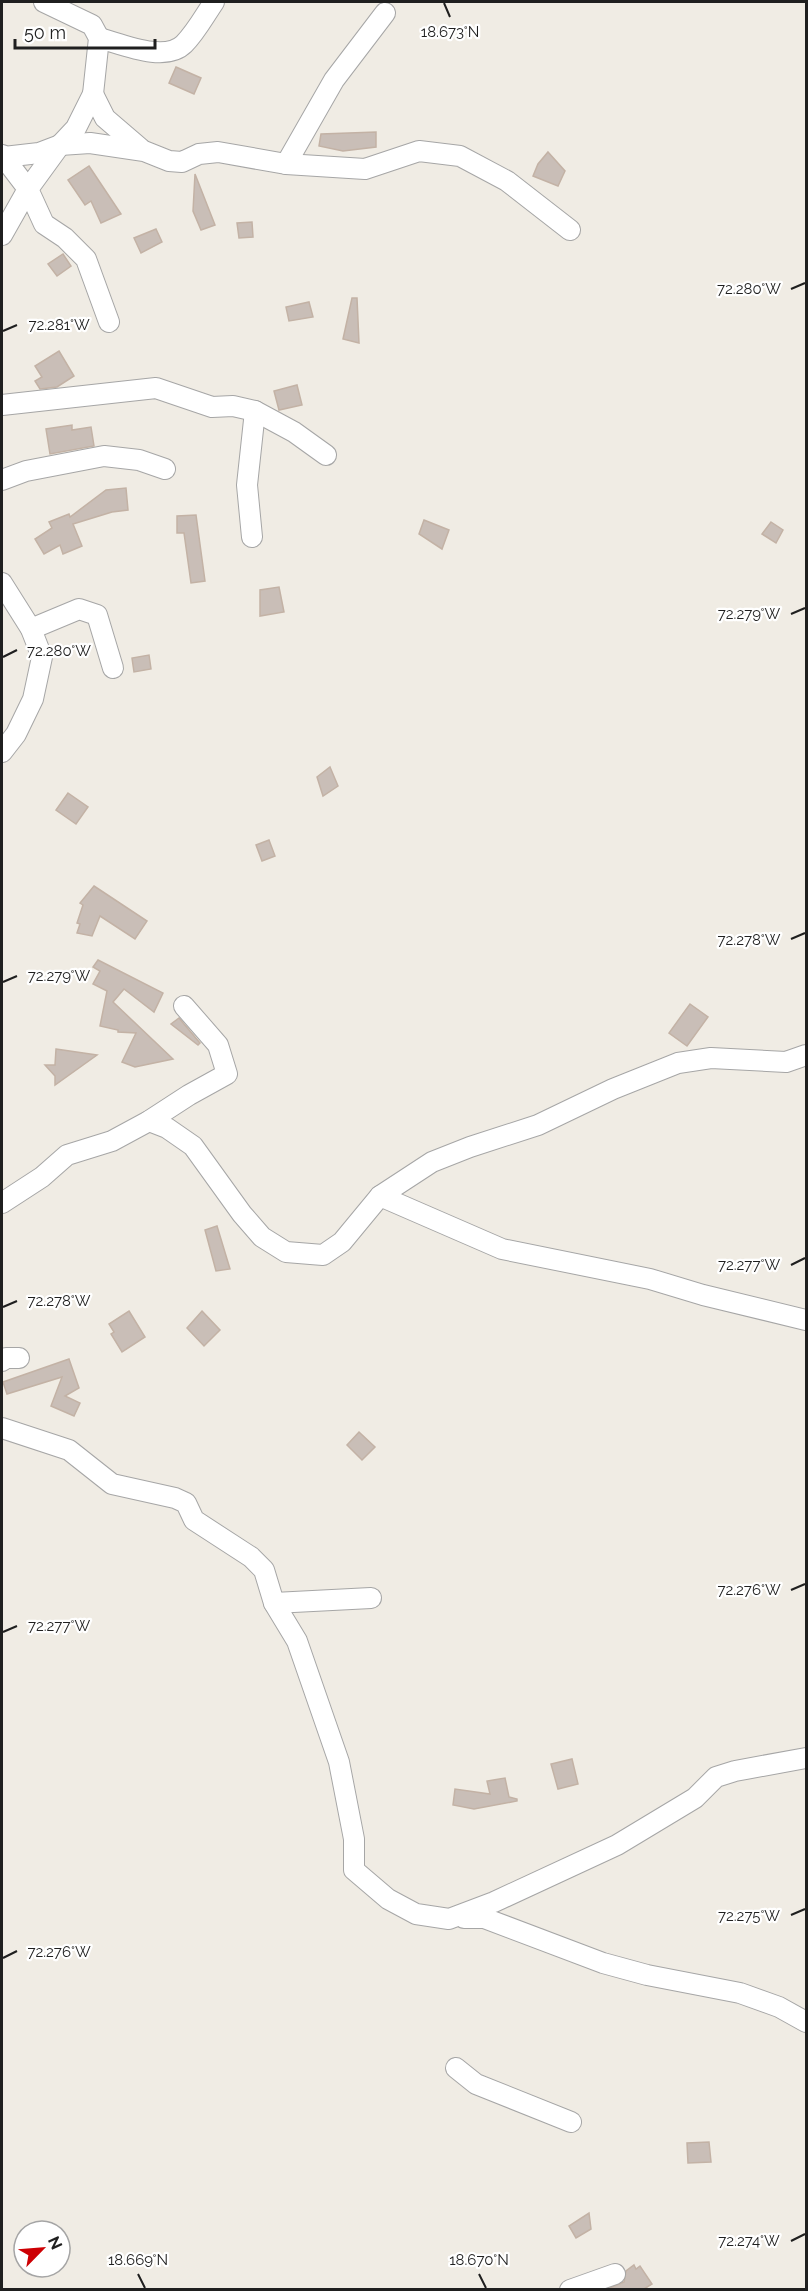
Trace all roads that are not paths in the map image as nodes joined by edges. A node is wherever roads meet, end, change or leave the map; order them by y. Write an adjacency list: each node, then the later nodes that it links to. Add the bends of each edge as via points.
1 (44, 2): 4 (street, via 92,25)
2 (214, 2): 4 (street, via 183,45 167,52 156,54)
3 (385, 13): 9 (street, via 334,80)
4 (99, 38): 5 (street)
5 (93, 94): 6 (street, via 76,128); 7 (street, via 105,118)
6 (60, 145): 7 (street, via 90,143); 8 (street, via 39,153); 10 (street)
7 (144, 151): 9 (street, via 169,161 182,162 199,154 218,152)
8 (3, 156): 10 (street)
9 (286, 164): 11 (street, via 365,169 419,151 460,156 507,181)
10 (28, 189): 12 (street); 13 (street, via 44,224 86,259)
11 (570, 230)
12 (2, 235)
13 (109, 322)
14 (2, 405): 15 (street, via 156,388 212,406)
15 (255, 411): 16 (street); 19 (street, via 247,485)
16 (326, 455)
17 (165, 469): 18 (street, via 138,460 104,456 26,471)
18 (2, 480)
19 (252, 537)
20 (2, 583): 21 (street)
21 (32, 629): 22 (street, via 79,609 97,615); 23 (street, via 42,657 34,696 16,734)
22 (113, 668)
23 (2, 752)
24 (184, 1006): 26 (street, via 218,1045 227,1074)
25 (807, 1055): 27 (street, via 786,1062 711,1058 678,1063 538,1125 432,1162)
26 (149, 1121): 27 (street, via 193,1146 242,1214 262,1237 285,1252 323,1255 342,1242); 28 (street, via 112,1141 67,1155)
27 (380, 1196): 29 (street, via 502,1249 650,1279 703,1296)
28 (2, 1203)
29 (807, 1320)
30 (2, 1428): 32 (street, via 69,1450 112,1484 186,1503 194,1520 251,1557 264,1570)
31 (371, 1598): 32 (street)
32 (274, 1603): 34 (street, via 297,1641 339,1762 354,1839 354,1870 388,1899 416,1914)
33 (807, 1758): 34 (street, via 716,1777 695,1798 617,1845)
34 (449, 1919): 35 (street, via 484,1918 603,1963 740,1993)
35 (807, 2022)
36 (456, 2068): 37 (street, via 476,2084)
37 (571, 2122)
38 (615, 2274): 39 (street)
39 (570, 2289)

